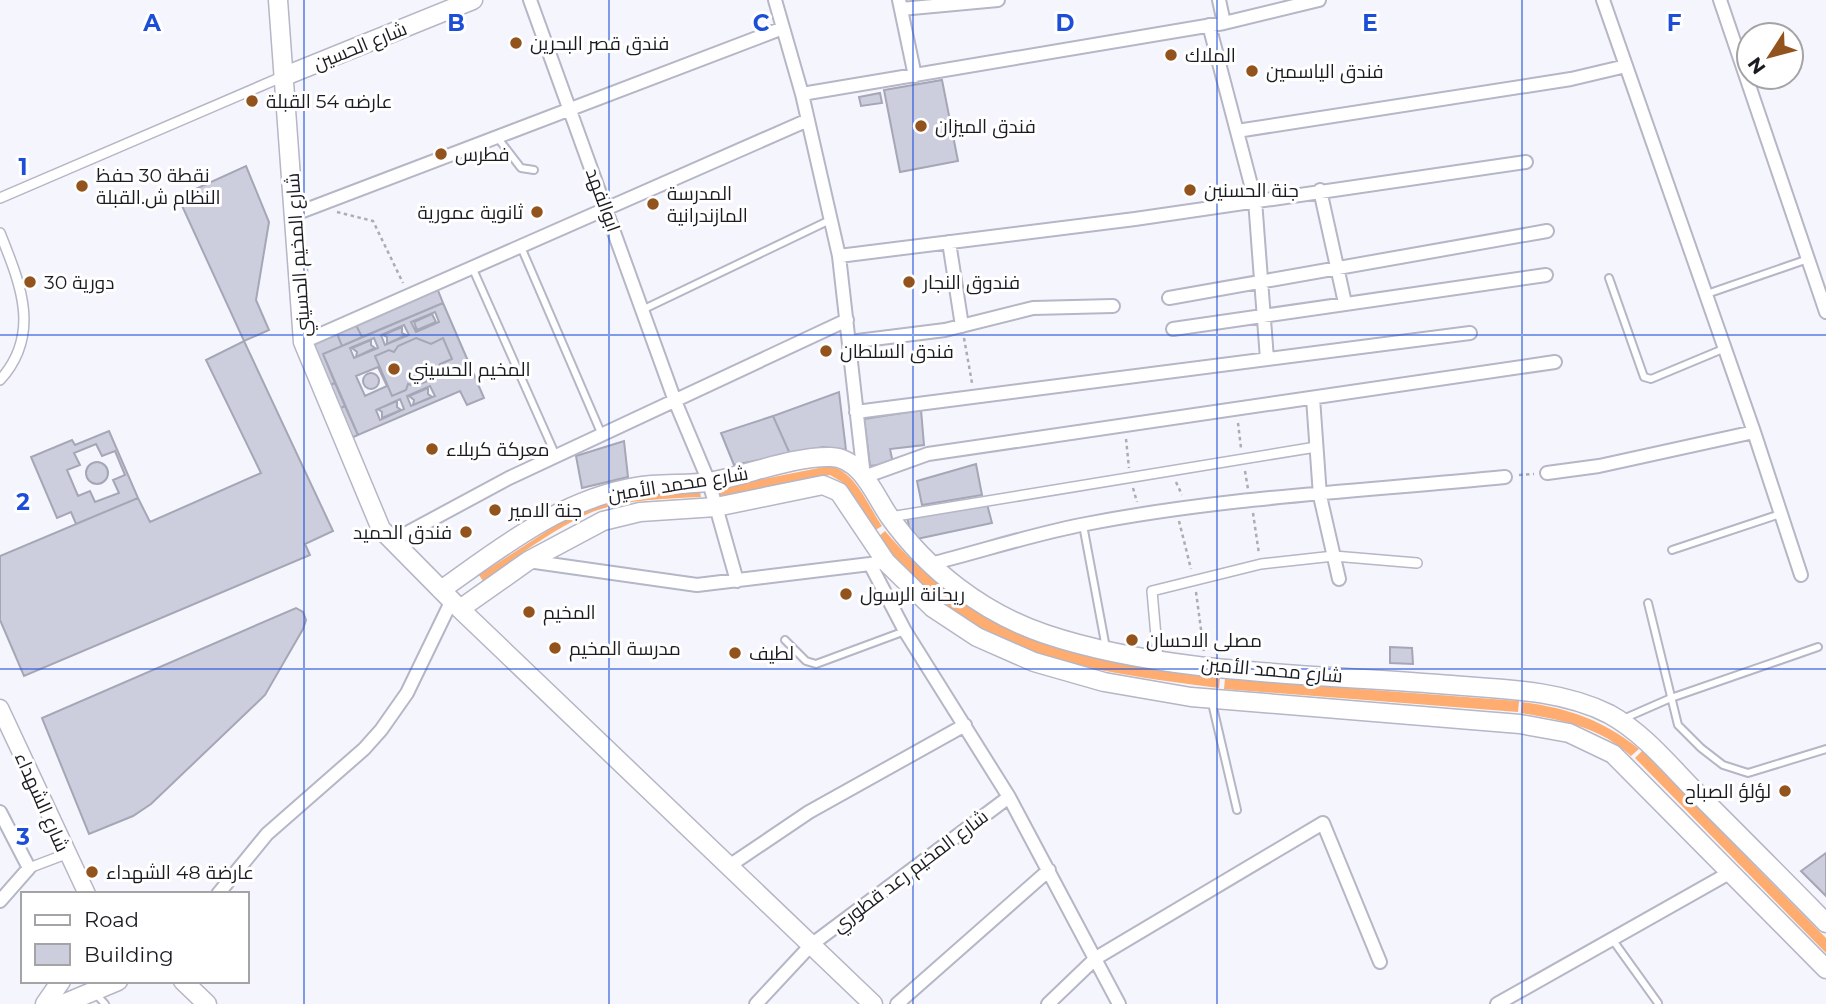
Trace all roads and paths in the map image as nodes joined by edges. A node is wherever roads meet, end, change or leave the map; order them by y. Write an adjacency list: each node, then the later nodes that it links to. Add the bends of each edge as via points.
1 (278, 0): 15 (main road, شارع المخيم الحسيني)
2 (473, 0): 15 (main road, شارع الحسين)
3 (530, 0): 18 (street, ابوالفهد)
4 (775, 0): 13 (street)
5 (998, 0): 10 (street)
6 (1219, 0): 11 (street)
7 (1319, 0): 11 (street)
8 (1603, 0): 14 (street)
9 (1720, 0): 36 (street)
10 (900, 5): 16 (street)
11 (1224, 23): 12 (street)
12 (1209, 25): 16 (street); 20 (street)
13 (783, 28): 17 (street); 18 (street)
14 (1626, 66): 20 (street, via 1571,79); 43 (street)
15 (285, 76): 25 (street); 29 (main road, شارع المخيم الحسيني)
16 (915, 76): 17 (street)
17 (802, 94): 19 (street)
18 (570, 109): 21 (street); 28 (street, ابوالفهد)
19 (808, 120): 28 (street); 30 (street)
20 (1237, 131): 26 (street)
21 (497, 137): 23 (lane, via 521,168); 27 (street)
22 (1526, 162): 24 (street)
23 (534, 170)
24 (1320, 190): 26 (street); 38 (street)
25 (0, 198)
26 (1255, 200): 33 (street); 41 (street)
27 (314, 207): 29 (street); 42 (path, via 373,221)
28 (606, 209): 34 (street); 47 (street, ابوالفهد)
29 (295, 214): 54 (main road, شارع المخيم الحسيني)
30 (832, 219): 35 (street); 47 (lane)
31 (1547, 231): 38 (street)
32 (0, 233): 59 (street, via 21,285 26,312 19,350)
33 (949, 242): 35 (street); 51 (street)
34 (521, 246): 37 (street); 65 (lane)
35 (839, 256): 50 (street)
36 (1808, 259): 43 (lane); 48 (street)
37 (472, 267): 42 (street); 67 (lane)
38 (1338, 269): 41 (street); 45 (street)
39 (1546, 275): 45 (street)
40 (1609, 278): 56 (lane, via 1644,377 1651,379)
41 (1261, 282): 44 (street); 49 (street)
42 (409, 295): 54 (street)
43 (1704, 295): 56 (street)
44 (1169, 298)
45 (1345, 303): 49 (street)
46 (1113, 306): 51 (street, via 1032,308)
47 (642, 310): 62 (street, ابوالفهد)
48 (1826, 312)
49 (1264, 318): 52 (street); 57 (street)
50 (847, 320): 55 (street); 62 (street)
51 (962, 326): 55 (street); 60 (path)
52 (1173, 329)
53 (1470, 333): 57 (street)
54 (303, 342): 79 (main road, شارع المخيم الحسيني, via 376,516)
55 (849, 342): 63 (street)
56 (1723, 349): 64 (street)
57 (1267, 359): 60 (street)
58 (1555, 362): 61 (street)
59 (0, 380)
60 (975, 397): 63 (street)
61 (1313, 398): 66 (street); 70 (street, via 928,454)
62 (675, 401): 65 (street); 72 (street, ابوالفهد)
63 (856, 412): 70 (street)
64 (1755, 432): 69 (street); 76 (street)
65 (602, 435): 67 (street)
66 (1316, 447): 68 (street); 73 (street)
67 (556, 456): 79 (street)
68 (1171, 470): 75 (path); 77 (street)
69 (1547, 473): 71 (path)
70 (864, 477): 72 (main road, شارع محمد الأمين, via 849,462 824,457); 77 (main road, شارع محمد الأمين)
71 (1505, 477): 73 (street)
72 (709, 482): 74 (street); 89 (main road, شارع محمد الأمين, via 637,487 578,503 527,530)
73 (1320, 496): 75 (street); 81 (street)
74 (716, 507): 82 (main road, شارع محمد الأمين, via 619,516); 83 (main road, شارع محمد الأمين, via 828,486 842,496); 88 (street)
75 (1188, 508): 78 (street)
76 (1780, 514): 80 (lane); 86 (street)
77 (890, 517): 85 (main road, شارع محمد الأمين)
78 (1083, 525): 85 (street); 94 (lane)
79 (392, 541): 89 (main road, شارع المخيم الحسيني)
80 (1672, 550)
81 (1334, 556): 84 (street); 87 (street); 95 (street, via 1261,565 1152,591)
82 (528, 561): 88 (street, via 674,583); 89 (main road, شارع محمد الأمين)
83 (878, 563): 88 (street); 91 (street); 97 (main road, شارع محمد الأمين, via 933,608 1004,651 1104,682)
84 (1417, 563)
85 (930, 564): 94 (main road, شارع محمد الأمين, via 971,597 1018,623)
86 (1801, 575)
87 (1339, 579)
88 (737, 580)
89 (451, 600): 107 (main road, شارع المخيم الحسيني); 112 (street, via 413,683 381,730 267,834)
90 (1648, 603): 96 (lane)
91 (905, 631): 92 (lane, via 816,664 806,662); 100 (street)
92 (785, 640)
93 (1818, 647): 96 (lane)
94 (1107, 650): 95 (main road, شارع محمد الأمين)
95 (1158, 659): 99 (main road, شارع محمد الأمين, via 1519,691 1576,701)
96 (1671, 698): 99 (lane); 101 (lane, via 1678,725 1701,748 1723,765 1748,774)
97 (1211, 699): 103 (lane); 110 (main road, شارع محمد الأمين, via 1520,724 1569,733 1613,754)
98 (0, 711): 106 (street, شارع الشهداء)
99 (1620, 721): 114 (main road, شارع محمد الأمين, via 1651,746)
100 (965, 725): 102 (street); 107 (street, via 809,812)
101 (1826, 749)
102 (1009, 797): 109 (street); 116 (street, شارع المخيم رعد قطوري)
103 (1237, 810)
104 (0, 812): 105 (street)
105 (4, 832): 108 (street)
106 (66, 854): 108 (street); 111 (street, شارع الشهداء)
107 (729, 866): 116 (main road, شارع المخيم الحسيني)
108 (29, 868): 113 (street)
109 (1049, 870): 117 (street); 130 (street)
110 (1731, 872): 115 (street); 119 (main road, شارع محمد الأمين)
111 (86, 892)
112 (220, 892)
113 (0, 901)
114 (1826, 923)
115 (1612, 939): 124 (lane); 133 (street)
116 (811, 945): 128 (street, شارع المخيم رعد قطوري); 129 (main road, شارع المخيم الحسيني)
117 (1096, 958): 118 (street, via 1323,822); 131 (street); 132 (street)
118 (1380, 962)
119 (1826, 969)
120 (60, 983): 125 (main road)
121 (116, 983): 123 (main road)
122 (185, 983): 127 (main road)
123 (96, 1000): 126 (main road)
124 (1658, 1003)
125 (45, 1004)
126 (63, 1004)
127 (207, 1004)
128 (756, 1004)
129 (873, 1004)
130 (897, 1004)
131 (1048, 1004)
132 (1119, 1004)
133 (1497, 1004)

